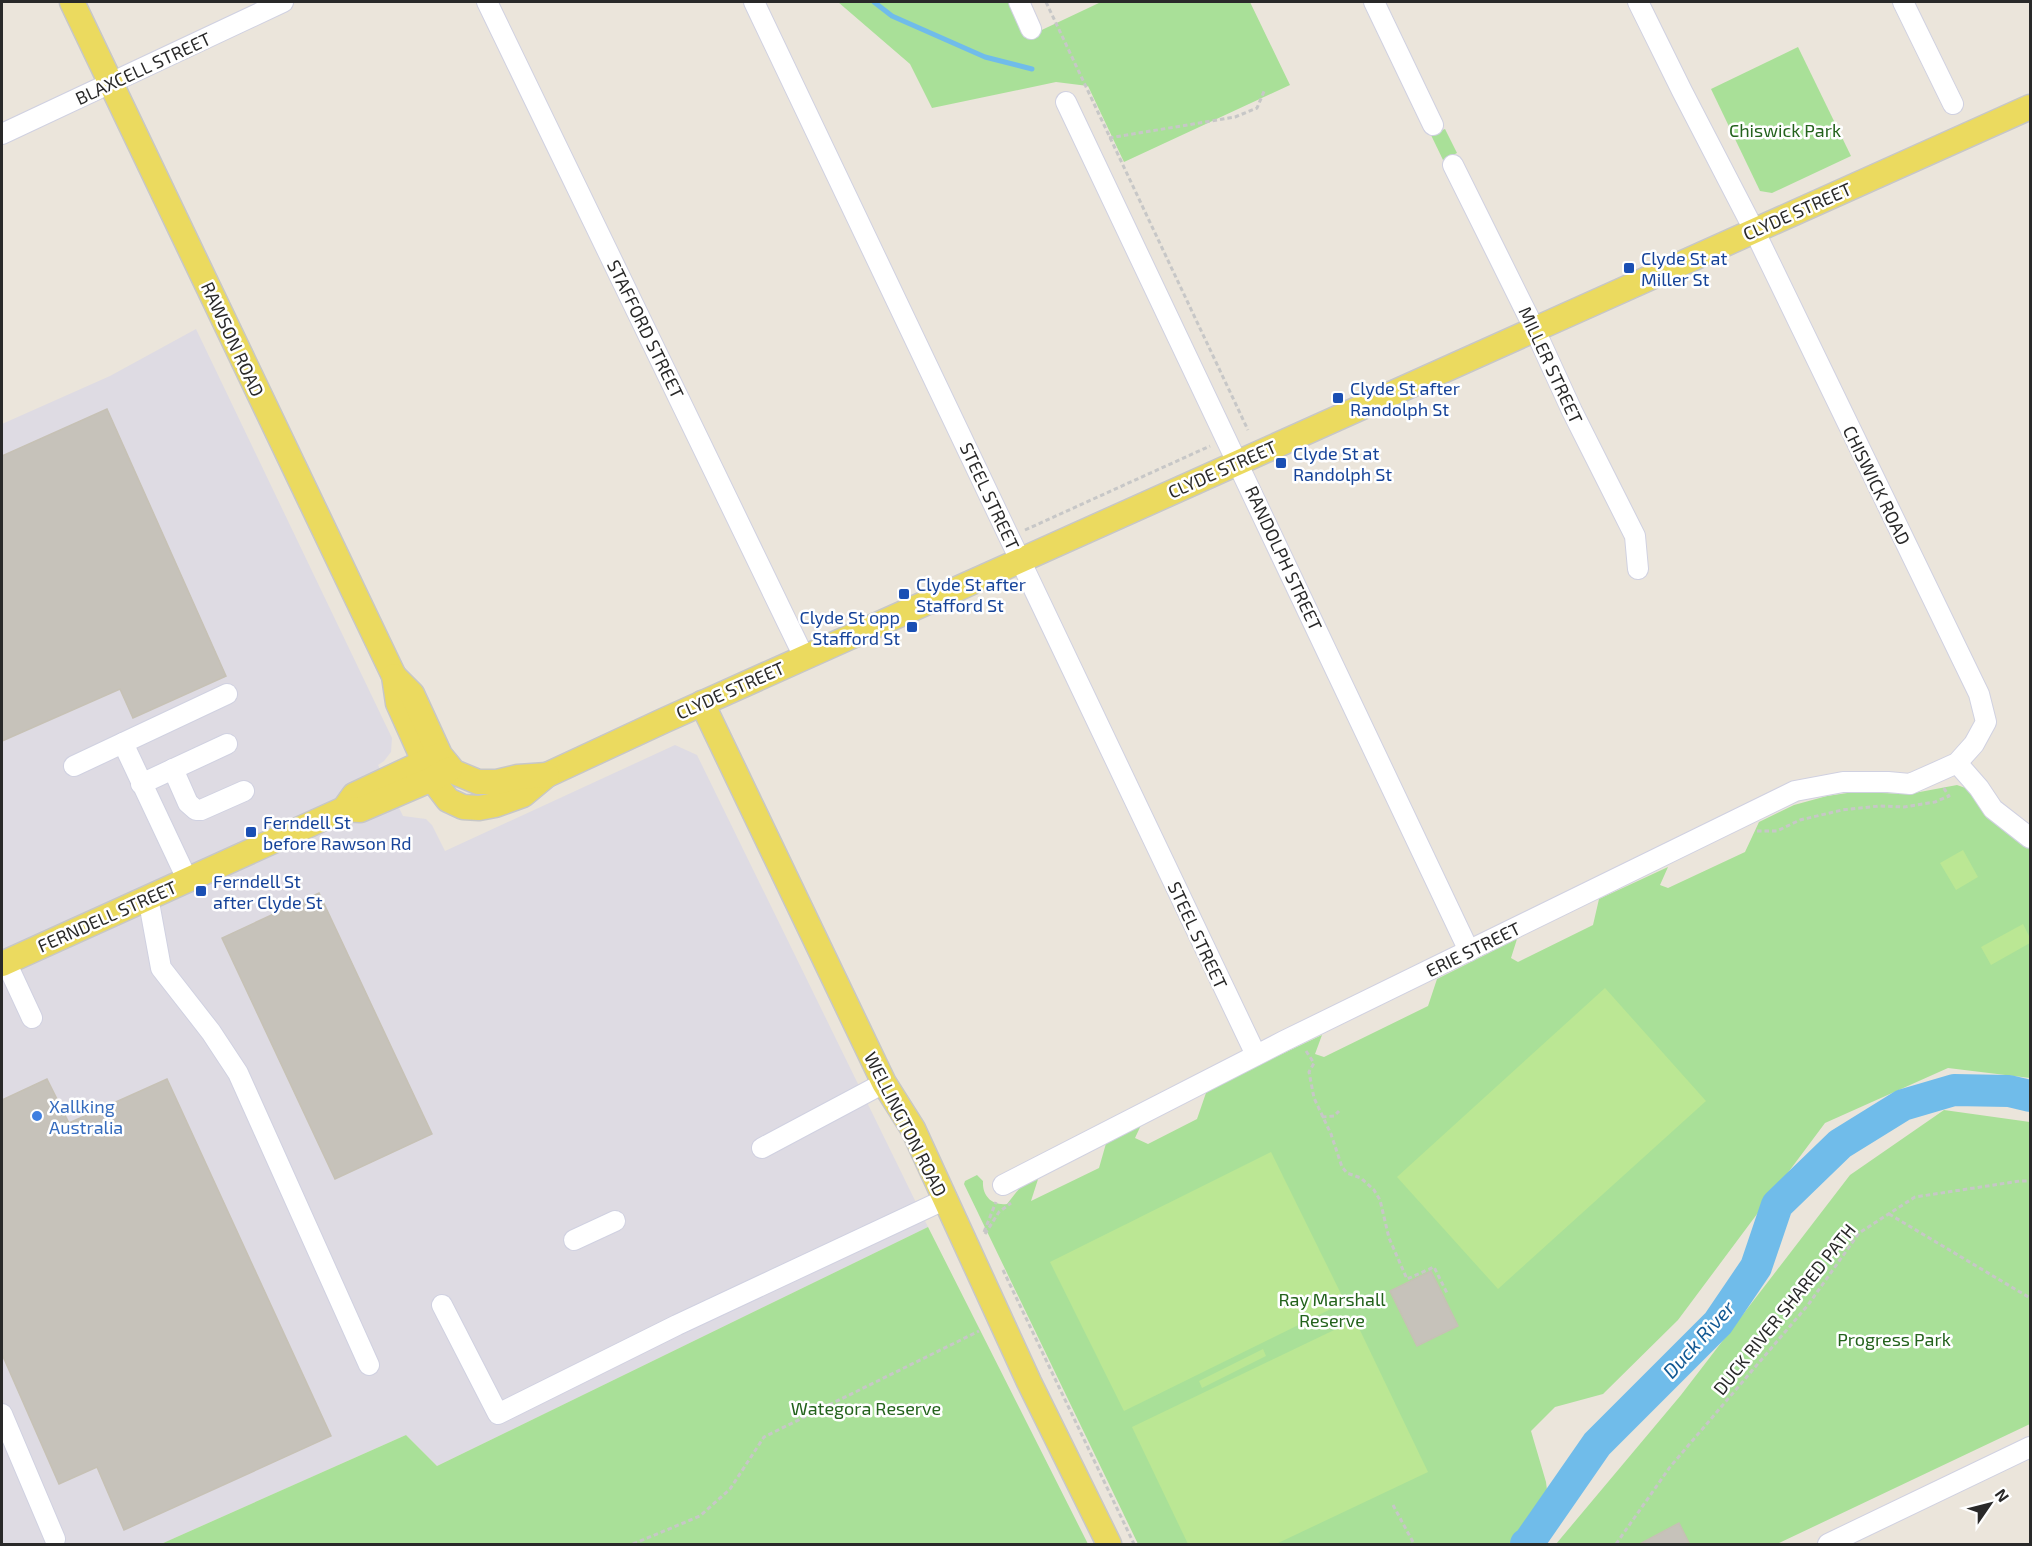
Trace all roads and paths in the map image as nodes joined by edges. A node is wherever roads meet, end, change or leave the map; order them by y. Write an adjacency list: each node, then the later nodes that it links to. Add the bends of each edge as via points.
1 (72, 2): 11 (main road, RAWSON ROAD)
2 (283, 2): 11 (street, BLAXCELL STREET)
3 (487, 2): 29 (street, STAFFORD STREET)
4 (754, 2): 27 (street, STEEL STREET)
5 (1018, 2): 10 (street)
6 (1046, 2): 18 (path)
7 (1374, 2): 16 (street)
8 (1638, 2): 21 (street, CHISWICK ROAD)
9 (1903, 2): 14 (street)
10 (1031, 28)
11 (111, 83): 17 (street, BLAXCELL STREET); 36 (main road, RAWSON ROAD, via 394,676 412,694)
12 (1265, 89): 18 (path, via 1257,108 1235,117)
13 (1066, 102): 19 (street, RANDOLPH STREET)
14 (1953, 104)
15 (2031, 106): 21 (main road, CLYDE STREET)
16 (1433, 125)
17 (2, 134)
18 (1109, 138): 19 (path); 23 (path)
19 (1085, 143): 25 (street, RANDOLPH STREET)
20 (1453, 165): 22 (street, MILLER STREET)
21 (1754, 230): 22 (main road, CLYDE STREET); 34 (street, CHISWICK ROAD, via 1979,694 1986,722)
22 (1534, 328): 25 (main road, CLYDE STREET); 28 (street, MILLER STREET, via 1635,536)
23 (1248, 430)
24 (1210, 446): 26 (path)
25 (1239, 462): 27 (main road, CLYDE STREET); 45 (street, RANDOLPH STREET)
26 (1021, 532)
27 (1021, 560): 29 (main road, CLYDE STREET); 49 (street, STEEL STREET)
28 (1638, 569)
29 (804, 657): 31 (main road, CLYDE STREET)
30 (227, 694): 32 (street)
31 (702, 703): 36 (main road, CLYDE STREET, via 547,775 478,782); 50 (main road, WELLINGTON ROAD)
32 (123, 743): 35 (street); 39 (street)
33 (227, 744): 37 (street)
34 (1957, 763): 38 (street, ERIE STREET); 42 (street, via 1993,809)
35 (74, 765)
36 (437, 766): 43 (main road, FERNDELL STREET, via 354,795 344,809)
37 (173, 769): 39 (street); 40 (street, via 188,803 196,810)
38 (1936, 773): 41 (path, via 1949,796 1935,802 1842,810 1800,820 1777,831); 45 (street, ERIE STREET, via 1910,784 1843,782 1795,791)
39 (141, 784): 43 (street)
40 (244, 791)
41 (1755, 831)
42 (2031, 838)
43 (187, 879): 44 (main road, FERNDELL STREET)
44 (148, 897): 46 (main road, FERNDELL STREET); 65 (street, via 161,968 238,1073)
45 (1469, 951): 49 (street, ERIE STREET)
46 (4, 963): 47 (street)
47 (32, 1018)
48 (1305, 1049): 52 (path, via 1314,1063 1310,1081)
49 (1256, 1055): 55 (street, ERIE STREET)
50 (884, 1083): 53 (street); 56 (main road, WELLINGTON ROAD, via 913,1129)
51 (1339, 1111): 52 (path, via 1334,1116)
52 (1322, 1117): 61 (path, via 1342,1167 1367,1182 1380,1200 1389,1238 1407,1279 1434,1267)
53 (762, 1148)
54 (2031, 1181): 57 (path, DUCK RIVER SHARED PATH, via 1915,1197)
55 (1009, 1192): 55 (path, via 984,1230 985,1234 999,1212)
56 (946, 1199): 63 (street, via 498,1414); 71 (main road, WELLINGTON ROAD)
57 (1889, 1214): 62 (path); 74 (path, DUCK RIVER SHARED PATH, via 1859,1233 1808,1305 1670,1467)
58 (615, 1221): 59 (street)
59 (574, 1240)
60 (1000, 1266): 72 (path)
61 (1448, 1295)
62 (2031, 1298)
63 (442, 1305)
64 (978, 1331): 70 (path, via 764,1437 730,1489 700,1516)
65 (369, 1365)
66 (2, 1414): 69 (street)
67 (2031, 1447): 75 (street)
68 (1393, 1505): 73 (path)
69 (56, 1539)
70 (633, 1545)
71 (1109, 1545)
72 (1134, 1545)
73 (1414, 1545)
74 (1616, 1545)
75 (1828, 1545)

